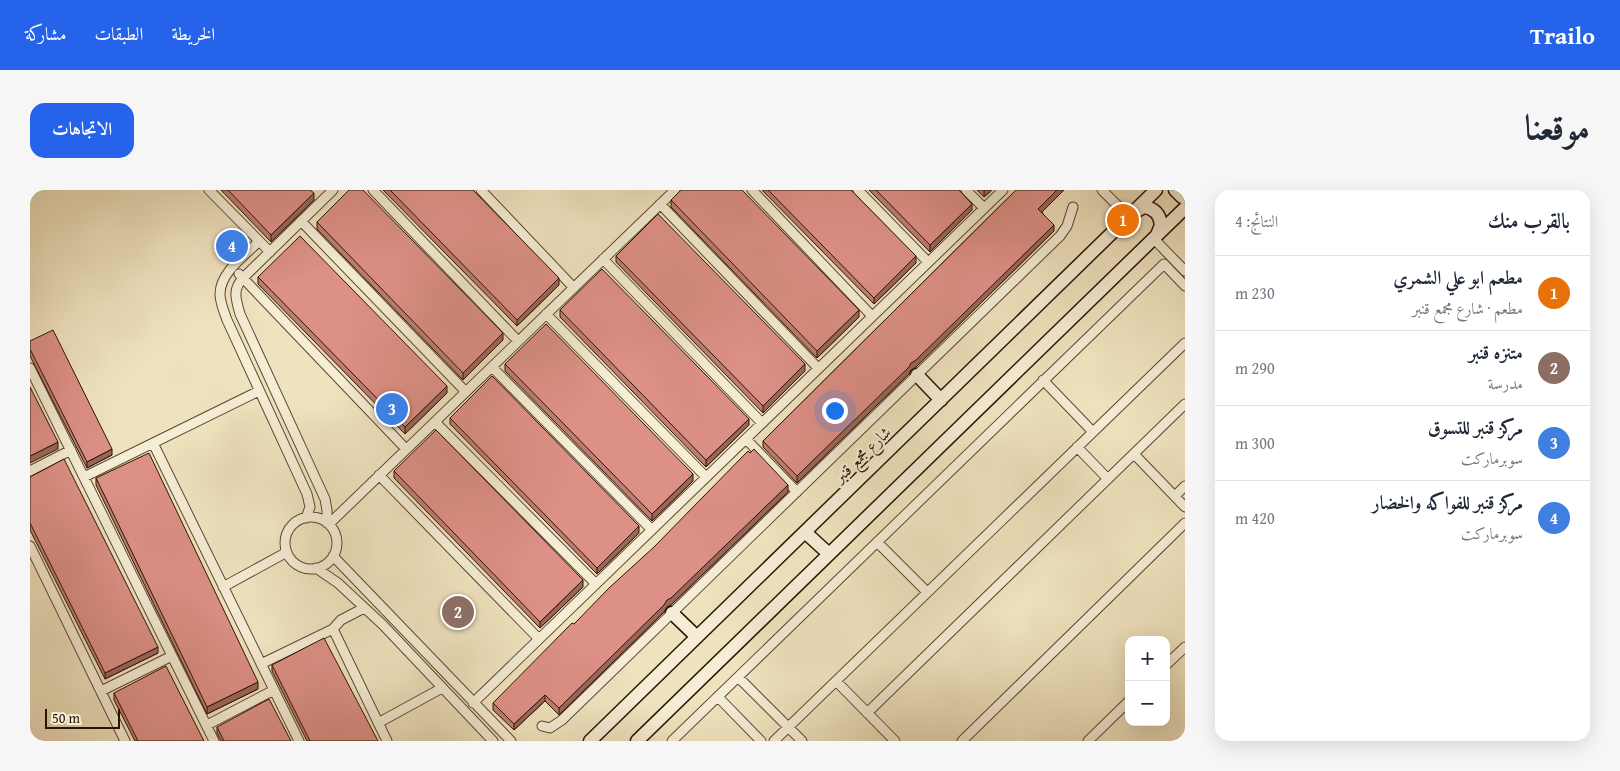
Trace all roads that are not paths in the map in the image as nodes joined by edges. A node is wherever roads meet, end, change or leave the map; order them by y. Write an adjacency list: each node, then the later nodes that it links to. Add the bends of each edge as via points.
1 (209, 190): 22 (street)
2 (333, 190): 13 (street)
3 (373, 190): 35 (street)
4 (481, 190): 30 (street)
5 (675, 190): 15 (street)
6 (752, 190): 33 (street)
7 (858, 190): 25 (street)
8 (966, 190): 17 (street)
9 (1003, 190): 17 (street)
10 (1102, 190): 19 (street)
11 (1156, 190): 19 (main road, شارع مجمع قنبر)
12 (1175, 190): 14 (main road)
13 (322, 193): 20 (street)
14 (1185, 198)
15 (660, 204): 24 (street); 39 (street)
16 (1074, 207): 40 (street, via 1060,236)
17 (984, 208): 25 (street)
18 (1185, 208): 21 (main road)
19 (1131, 215): 21 (main road, via 1144,207 1158,214 1161,224); 44 (main road, شارع مجمع قنبر)
20 (301, 221): 23 (street); 43 (street)
21 (1155, 238): 27 (street); 72 (main road)
22 (259, 241): 23 (street); 26 (street)
23 (270, 252): 28 (street)
24 (603, 259): 30 (street); 47 (street)
25 (928, 262): 33 (street)
26 (233, 268): 28 (street); 34 (street, via 221,288)
27 (1185, 271)
28 (243, 278): 31 (street, via 235,296); 52 (street)
29 (1185, 286): 41 (street, via 1164,264)
30 (574, 288): 32 (street)
31 (240, 314): 34 (street); 65 (street, via 325,498)
32 (546, 314): 35 (street); 58 (street)
33 (872, 316): 39 (street)
34 (227, 320): 42 (street)
35 (518, 341): 37 (street)
36 (1185, 343): 48 (street)
37 (492, 367): 43 (street); 67 (street)
38 (30, 368): 53 (street)
39 (818, 368): 47 (street)
40 (917, 375): 44 (main road); 61 (street)
41 (1043, 380): 48 (street); 69 (street)
42 (260, 391): 50 (street); 64 (street, via 307,494 310,507)
43 (466, 392): 46 (street)
44 (941, 400): 68 (main road, شارع مجمع قنبر)
45 (1185, 404): 54 (street)
46 (435, 422): 52 (street); 75 (street)
47 (762, 423): 49 (street)
48 (1093, 432): 51 (street)
49 (746, 439): 58 (street); 61 (street)
50 (153, 443): 57 (street); 76 (street)
51 (1077, 447): 59 (street); 77 (street)
52 (406, 449): 56 (street)
53 (71, 450): 55 (street); 57 (street)
54 (1134, 454): 59 (street); 62 (street)
55 (30, 471)
56 (379, 475): 65 (street); 82 (street)
57 (84, 477): 85 (street)
58 (706, 477): 67 (street)
59 (1108, 479): 97 (street)
60 (1185, 486): 62 (street)
61 (796, 492): 79 (street)
62 (1175, 496): 63 (street)
63 (1185, 506)
64 (306, 518): 65 (street, via 314,517); 71 (street, via 293,524 289,530 285,544)
65 (328, 524): 73 (street, via 336,536)
66 (1185, 524): 115 (street)
67 (652, 530): 75 (street)
68 (806, 533): 72 (main road); 81 (main road, شارع مجمع قنبر)
69 (877, 542): 77 (street); 89 (street)
70 (30, 546): 93 (street)
71 (287, 552): 74 (street, via 301,567); 76 (street)
72 (829, 554): 109 (main road)
73 (333, 556): 74 (street); 84 (street)
74 (316, 568): 78 (street, via 338,582)
75 (596, 584): 82 (street)
76 (224, 586): 88 (street)
77 (927, 592): 90 (street)
78 (364, 608): 80 (street, via 341,620); 86 (street)
79 (672, 613): 81 (main road); 100 (street, via 562,720 550,728)
80 (333, 629): 88 (street); 98 (street)
81 (697, 638): 108 (main road, شارع مجمع قنبر)
82 (539, 639): 95 (street)
83 (1185, 647): 87 (street)
84 (421, 649): 86 (street); 95 (street)
85 (172, 656): 93 (street); 99 (street)
86 (413, 657): 91 (street)
87 (1170, 661)
88 (261, 664): 92 (street)
89 (738, 677): 94 (street); 101 (street)
90 (836, 681): 97 (street); 101 (street)
91 (442, 688): 98 (street); 106 (street)
92 (274, 690): 99 (street); 104 (street)
93 (101, 691): 102 (street)
94 (718, 697): 110 (street); 111 (street)
95 (473, 703): 107 (street)
96 (1125, 705): 116 (street)
97 (867, 713): 114 (street)
98 (378, 723): 105 (street)
99 (207, 725): 103 (street)
100 (542, 726)
101 (788, 727): 112 (street); 113 (street)
102 (125, 741)
103 (214, 741)
104 (299, 741)
105 (387, 741)
106 (493, 741)
107 (511, 741)
108 (590, 741)
109 (637, 741)
110 (672, 741)
111 (761, 741)
112 (774, 741)
113 (802, 741)
114 (895, 741)
115 (962, 741)
116 (1088, 741)

